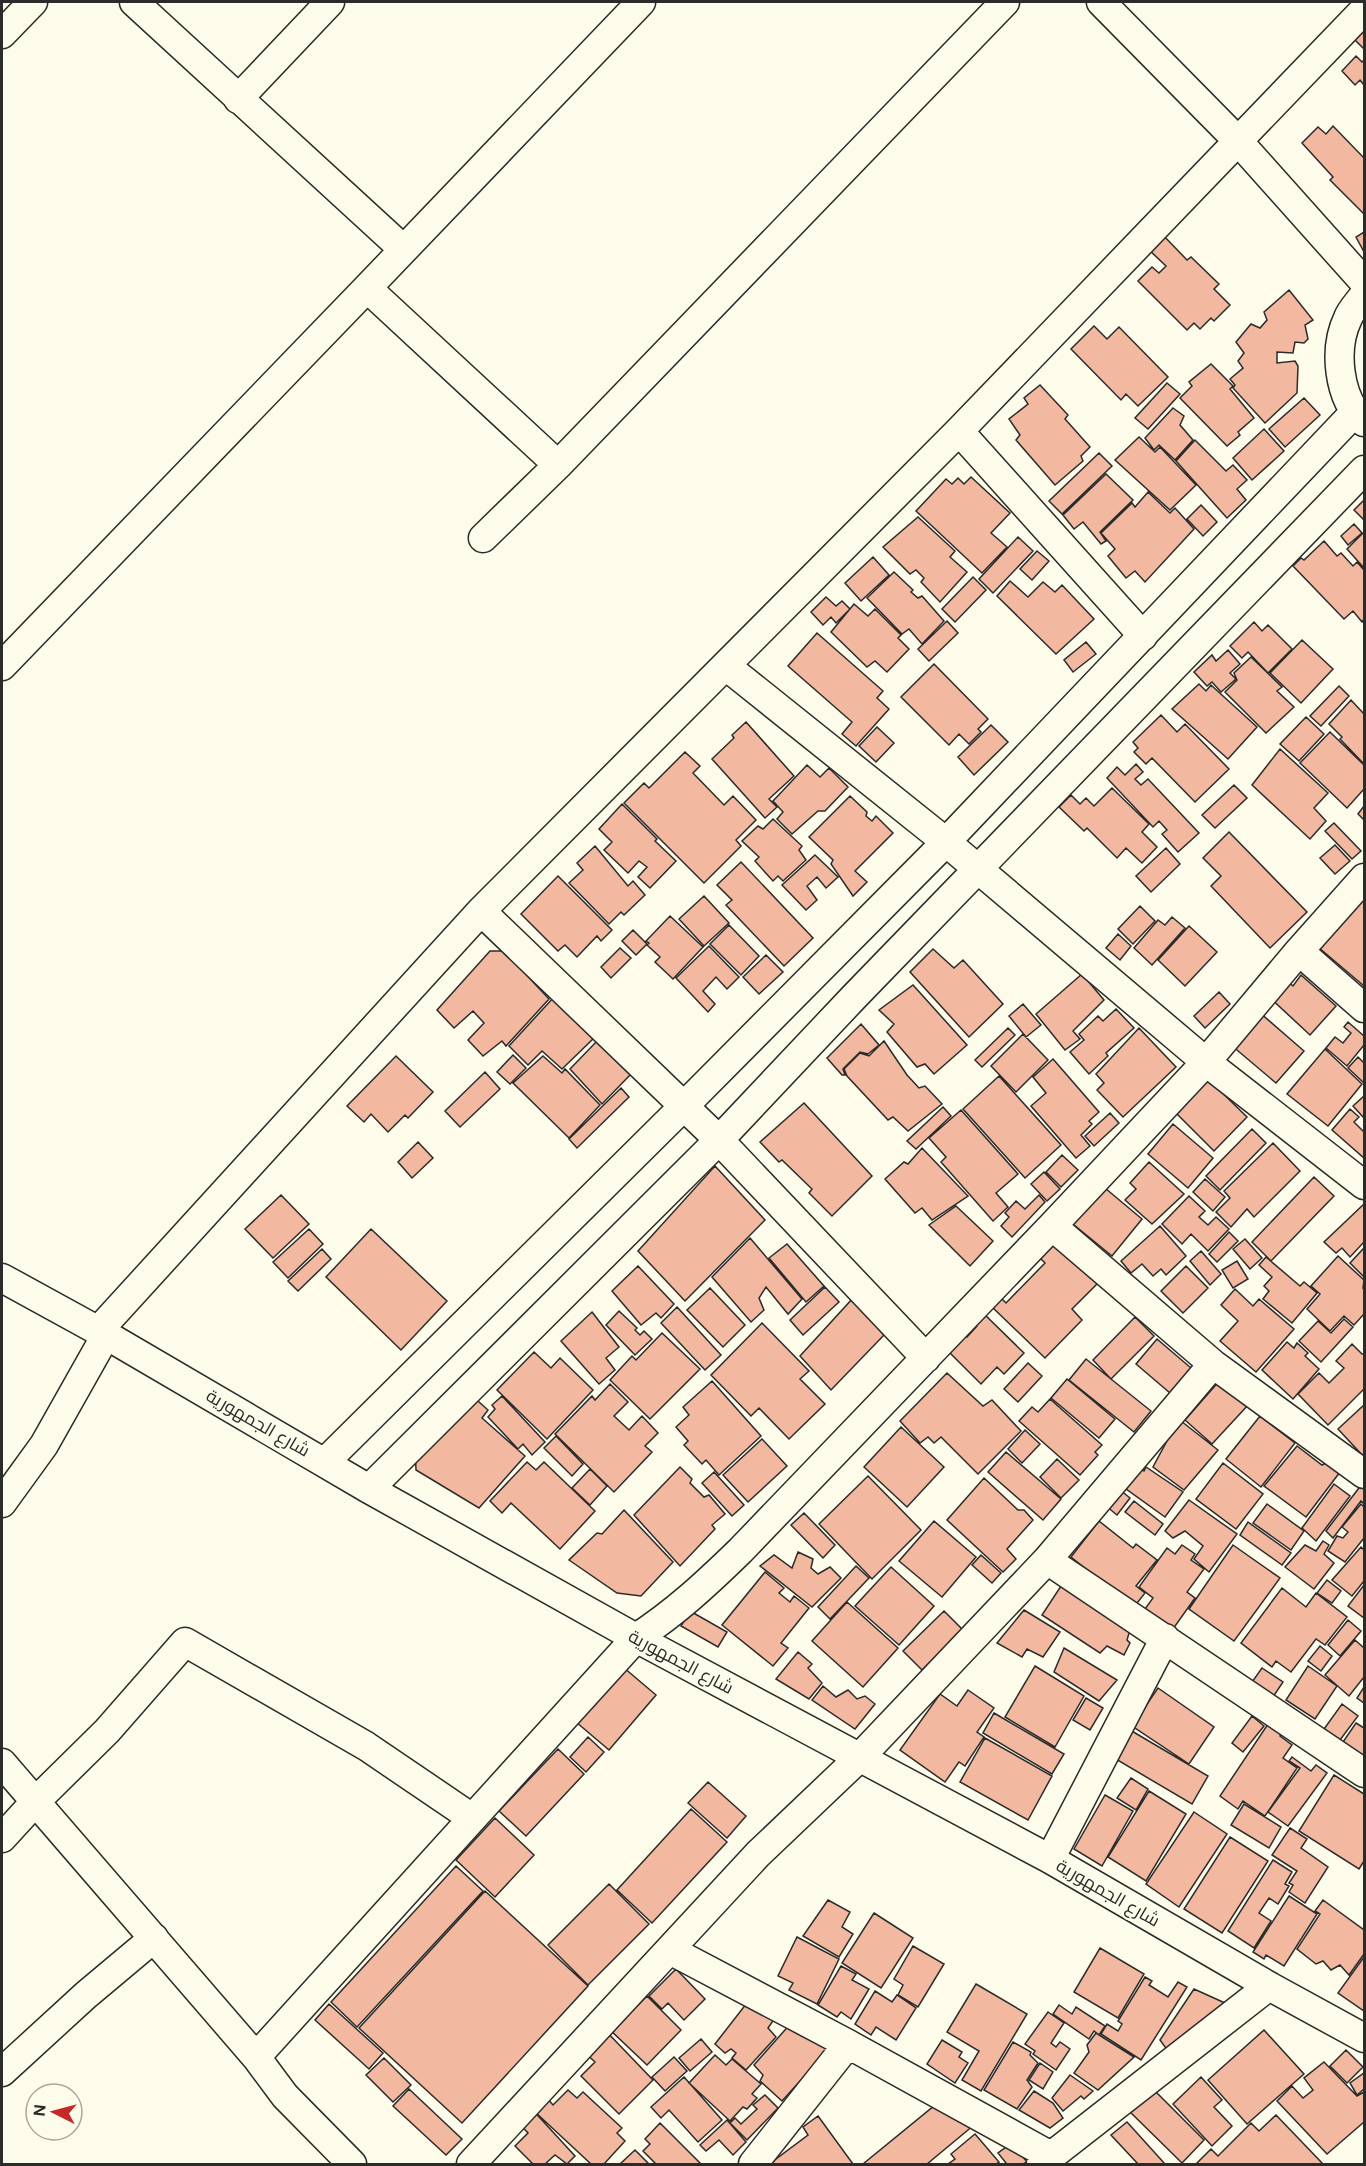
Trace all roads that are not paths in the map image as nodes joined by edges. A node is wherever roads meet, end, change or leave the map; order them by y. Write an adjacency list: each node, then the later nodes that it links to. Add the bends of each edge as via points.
1 (33, 2): 8 (street)
2 (134, 2): 9 (street)
3 (330, 2): 9 (street)
4 (641, 2): 11 (street)
5 (1005, 2): 17 (street)
6 (1101, 2): 10 (street)
7 (1365, 10): 10 (street)
8 (2, 34)
9 (238, 99): 11 (street)
10 (1238, 141): 12 (street); 16 (street)
11 (403, 249): 13 (street)
12 (1365, 282)
13 (368, 288): 17 (street); 21 (street)
14 (1365, 295): 15 (street, via 1348,317 1339,353 1343,388)
15 (1360, 417): 20 (street)
16 (959, 431): 20 (street); 22 (street)
17 (558, 465): 19 (street)
18 (1365, 470): 24 (street)
19 (483, 538)
20 (1143, 636): 23 (street)
21 (2, 666)
22 (726, 666): 23 (street); 26 (street)
23 (946, 842): 24 (street); 30 (street)
24 (978, 870): 29 (street); 31 (street)
25 (1365, 878): 27 (street)
26 (481, 911): 30 (street); 35 (street)
27 (1299, 951): 28 (street); 29 (street)
28 (1365, 1008)
29 (1206, 1062): 32 (street); 33 (street)
30 (684, 1106): 31 (street); 38 (street)
31 (719, 1140): 36 (street); 40 (street)
32 (1365, 1185)
33 (1052, 1226): 36 (street); 37 (street)
34 (2, 1278): 35 (street, شارع الجمهورية)
35 (102, 1333): 38 (street, شارع الجمهورية); 41 (street, via 44,1444)
36 (926, 1358): 43 (street, via 703,1588)
37 (1212, 1364): 39 (street); 42 (street)
38 (325, 1462): 40 (street, شارع الجمهورية)
39 (1365, 1474)
40 (369, 1489): 43 (street, شارع الجمهورية)
41 (2, 1503)
42 (1047, 1560): 44 (street); 45 (street)
43 (636, 1638): 45 (street, شارع الجمهورية); 49 (street)
44 (1165, 1638): 47 (street); 51 (street)
45 (860, 1757): 51 (street, شارع الجمهورية); 53 (street, via 758,1854)
46 (2, 1763): 48 (street)
47 (1365, 1773)
48 (35, 1802): 49 (street, via 107,1731 184,1642 366,1746); 50 (street); 52 (street)
49 (472, 1818): 57 (street)
50 (2, 1838)
51 (1050, 1859): 54 (street, شارع الجمهورية)
52 (154, 1938): 57 (street); 58 (street)
53 (670, 1950): 56 (street); 61 (street)
54 (1269, 1986): 55 (street, شارع الجمهورية); 59 (street)
55 (1365, 2038)
56 (848, 2044): 59 (street); 62 (street)
57 (256, 2057): 60 (street, via 285,2096)
58 (2, 2072)
59 (1046, 2160)
60 (352, 2164)
61 (471, 2164)
62 (753, 2164)

